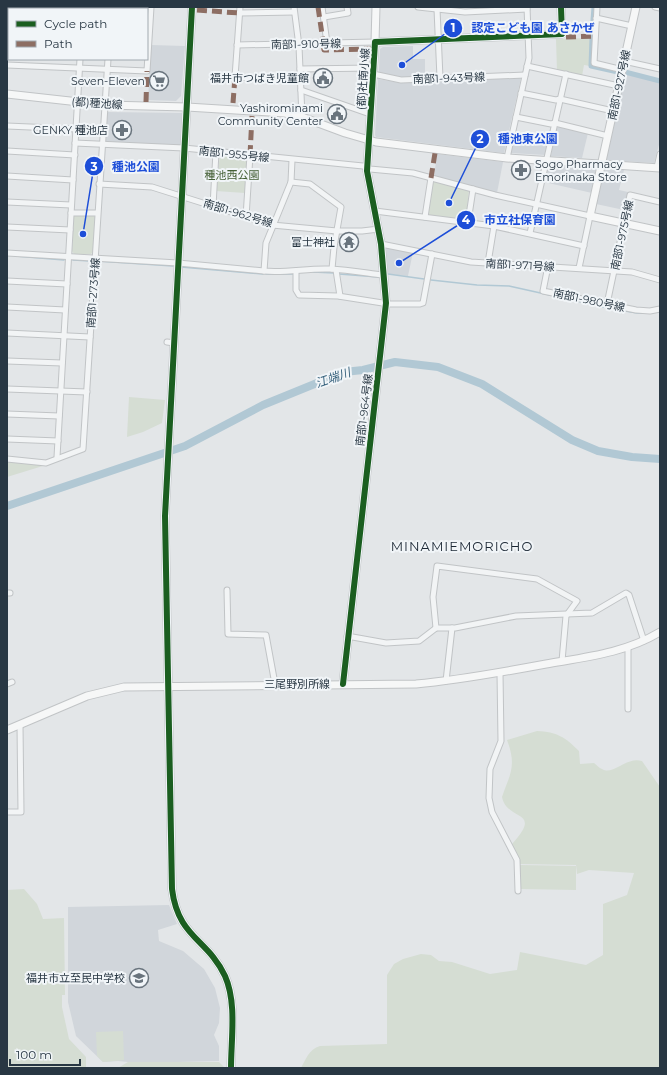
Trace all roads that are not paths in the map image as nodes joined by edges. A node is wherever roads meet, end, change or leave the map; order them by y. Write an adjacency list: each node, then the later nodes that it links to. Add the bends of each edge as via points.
1 (77, 7): 13 (street)
2 (151, 7): 29 (street)
3 (192, 7): 53 (street)
4 (240, 7): 19 (street)
5 (322, 7): 20 (street)
6 (347, 7): 20 (street, via 348,14)
7 (376, 7): 25 (street)
8 (418, 7): 16 (street)
9 (561, 7): 23 (street, (都)社南小線, via 562,34)
10 (597, 7): 21 (street)
11 (636, 7): 22 (street, 南部1-927号線)
12 (655, 7): 15 (street)
13 (82, 8)
14 (527, 8): 17 (street); 23 (street)
15 (660, 8)
16 (437, 9): 17 (street); 24 (street)
17 (453, 9)
18 (294, 10): 19 (street); 27 (street)
19 (239, 13): 28 (street)
20 (324, 17): 26 (street)
21 (596, 18): 22 (street); 40 (street, via 594,63)
22 (632, 26): 33 (street, 南部1-927号線)
23 (528, 35): 24 (street, (都)社南小線); 35 (street)
24 (438, 39): 25 (street, (都)社南小線); 44 (street)
25 (375, 42): 26 (street, 南部1-910号線); 41 (street, (都)社南小線)
26 (327, 43): 27 (street, 南部1-910号線)
27 (299, 44): 28 (street, 南部1-910号線); 37 (street)
28 (237, 45): 45 (street, via 235,77)
29 (148, 55)
30 (80, 60): 36 (street)
31 (108, 60): 39 (street, 南部1-273号線)
32 (148, 60): 39 (street, via 147,71)
33 (624, 61): 38 (street); 40 (street, 南部1-927号線)
34 (7, 65): 36 (street)
35 (527, 66): 42 (street); 43 (street)
36 (79, 69): 39 (street); 51 (street)
37 (300, 69): 41 (street, 南部1-943号線); 45 (street)
38 (660, 69)
39 (108, 70): 52 (street, 南部1-273号線)
40 (622, 70): 46 (street, 南部1-927号線)
41 (373, 71): 44 (street, 南部1-943号線, via 401,80); 55 (street, (都)社南小線)
42 (566, 74): 46 (street); 50 (street)
43 (525, 75): 44 (street, 南部1-943号線); 48 (street)
44 (440, 78)
45 (301, 80): 47 (street)
46 (619, 86): 54 (street, 南部1-927号線)
47 (301, 90): 55 (street); 56 (street)
48 (521, 93): 50 (street); 57 (street)
49 (7, 94): 51 (street, (都)種池線)
50 (560, 99): 54 (street); 58 (street)
51 (77, 102): 52 (street, (都)種池線); 60 (street)
52 (106, 105): 53 (street, (都)種池線); 64 (street, 南部1-273号線)
53 (187, 107): 56 (street, (都)種池線, via 285,113); 65 (street)
54 (613, 111): 61 (street, 南部1-927号線)
55 (370, 114): 62 (street, (都)社南小線)
56 (302, 117): 62 (street, (都)種池線)
57 (516, 117): 58 (street); 71 (street)
58 (555, 123): 61 (street); 73 (street)
59 (7, 126): 60 (street)
60 (76, 129): 63 (street)
61 (608, 136): 74 (street, 南部1-927号線)
62 (368, 140): 71 (street, (都)種池線); 75 (street, 南部1-964号線)
63 (76, 143): 64 (street, 南部1-955号線); 69 (street)
64 (102, 144): 65 (street, 南部1-955号線); 81 (street, 南部1-273号線)
65 (184, 148): 67 (street, 南部1-955号線); 83 (street)
66 (7, 150): 69 (street)
67 (216, 152): 70 (street, 南部1-955号線); 88 (street)
68 (660, 154): 76 (street)
69 (75, 155): 79 (street)
70 (250, 155): 72 (street, 南部1-955号線); 93 (street)
71 (507, 158): 73 (street, (都)種池線)
72 (292, 160): 75 (street, 南部1-955号線); 80 (street)
73 (547, 160): 74 (street, (都)種池線); 86 (street)
74 (602, 164): 76 (street, (都)種池線); 92 (street, 南部1-927号線)
75 (367, 167): 78 (street, 南部1-955号線); 89 (street, 南部1-964号線)
76 (659, 168)
77 (7, 176): 79 (street)
78 (431, 178): 82 (street, 南部1-955号線); 94 (street)
79 (73, 180): 87 (street)
80 (291, 182): 97 (street); 102 (street, via 310,184 341,208)
81 (99, 184): 83 (street, 南部1-962号線, via 152,186); 91 (street, 南部1-273号線)
82 (473, 189): 86 (street, 南部1-955号線); 95 (street)
83 (182, 196): 88 (street, 南部1-962号線); 111 (street)
84 (7, 202): 87 (street)
85 (660, 202): 96 (street, 南部1-975号線, via 630,195)
86 (537, 204): 92 (street, 南部1-955号線); 104 (street)
87 (72, 205): 90 (street)
88 (213, 206): 93 (street, 南部1-962号線)
89 (375, 211): 94 (street); 100 (street, 南部1-964号線)
90 (71, 213): 91 (street); 101 (street)
91 (97, 214): 110 (street, 南部1-273号線)
92 (590, 216): 96 (street); 106 (street)
93 (246, 217): 97 (street, 南部1-962号線)
94 (425, 217): 95 (street)
95 (468, 222): 98 (street)
96 (623, 223): 103 (street); 118 (street, 南部1-975号線)
97 (272, 225): 102 (street, 南部1-962号線); 116 (street, via 266,243)
98 (494, 226): 104 (street); 112 (street)
99 (7, 227): 101 (street)
100 (379, 229): 102 (street, 南部1-962号線); 105 (street, 南部1-964号線)
101 (70, 230): 109 (street)
102 (337, 231): 115 (street)
103 (660, 231)
104 (530, 233): 106 (street)
105 (381, 244): 108 (street, 南部1-971号線); 119 (street, 南部1-964号線)
106 (584, 246): 114 (street)
107 (7, 253): 109 (street)
108 (432, 254): 112 (street, 南部1-971号線); 124 (street, via 423,303)
109 (69, 256): 110 (street); 122 (street)
110 (95, 258): 111 (street); 131 (street, 南部1-273号線)
111 (178, 263): 116 (street); 156 (street, via 170,342 165,524)
112 (488, 263): 113 (street, 南部1-971号線)
113 (548, 266): 114 (street, 南部1-971号線); 125 (street, 南部1-980号線, via 543,291)
114 (579, 268): 118 (street, 南部1-971号線)
115 (334, 270): 117 (street); 119 (street); 123 (street)
116 (264, 271): 117 (street)
117 (296, 271): 123 (street, via 296,290 299,295)
118 (614, 271): 120 (street, 南部1-971号線, via 632,272); 125 (street, 南部1-975号線)
119 (383, 274): 124 (street, 南部1-964号線)
120 (660, 280)
121 (7, 281): 122 (street)
122 (67, 284): 128 (street)
123 (340, 296): 124 (street)
124 (386, 303): 148 (street, 南部1-964号線)
125 (607, 304): 127 (street, 南部1-980号線, via 636,310 650,311)
126 (7, 307): 128 (street)
127 (660, 308)
128 (65, 310): 130 (street)
129 (7, 336): 130 (street)
130 (64, 336): 131 (street); 133 (street)
131 (90, 337): 136 (street, 南部1-273号線)
132 (7, 361): 133 (street)
133 (62, 363): 135 (street)
134 (7, 389): 135 (street)
135 (61, 391): 136 (street); 138 (street)
136 (87, 392): 141 (street, 南部1-273号線, via 83,449)
137 (7, 414): 138 (street)
138 (59, 416): 140 (street)
139 (7, 439): 140 (street)
140 (58, 441): 141 (street)
141 (57, 457): 142 (street, 南部1-273号線, via 46,463)
142 (7, 459)
143 (227, 590): 154 (street, via 228,634 266,635)
144 (567, 614): 145 (street, via 576,600 536,578 437,566 433,597); 146 (street, via 516,616); 149 (street, via 592,613 626,593 629,595); 151 (street)
145 (436, 628): 146 (street); 148 (street, via 419,641 386,643)
146 (452, 628): 153 (street)
147 (660, 633): 149 (street, 三尾野別所線)
148 (347, 636): 155 (street, 南部1-964号線)
149 (644, 641): 150 (street, 三尾野別所線)
150 (628, 648): 151 (street, 三尾野別所線); 157 (street)
151 (562, 661): 152 (street, 三尾野別所線)
152 (500, 673): 153 (street, 三尾野別所線); 161 (street, via 501,741 490,769 489,798 492,812 517,860)
153 (446, 682): 155 (street, 三尾野別所線)
154 (275, 684): 155 (street, 三尾野別所線); 156 (street, 三尾野別所線)
155 (343, 684)
156 (168, 686): 158 (street, 三尾野別所線, via 124,687 102,692); 162 (street, via 173,898 184,926 217,963 227,981 232,1007)
157 (628, 709)
158 (20, 725): 159 (street, 三尾野別所線); 160 (street, via 21,812)
159 (7, 730)
160 (7, 812)
161 (518, 891)
162 (231, 1068)

